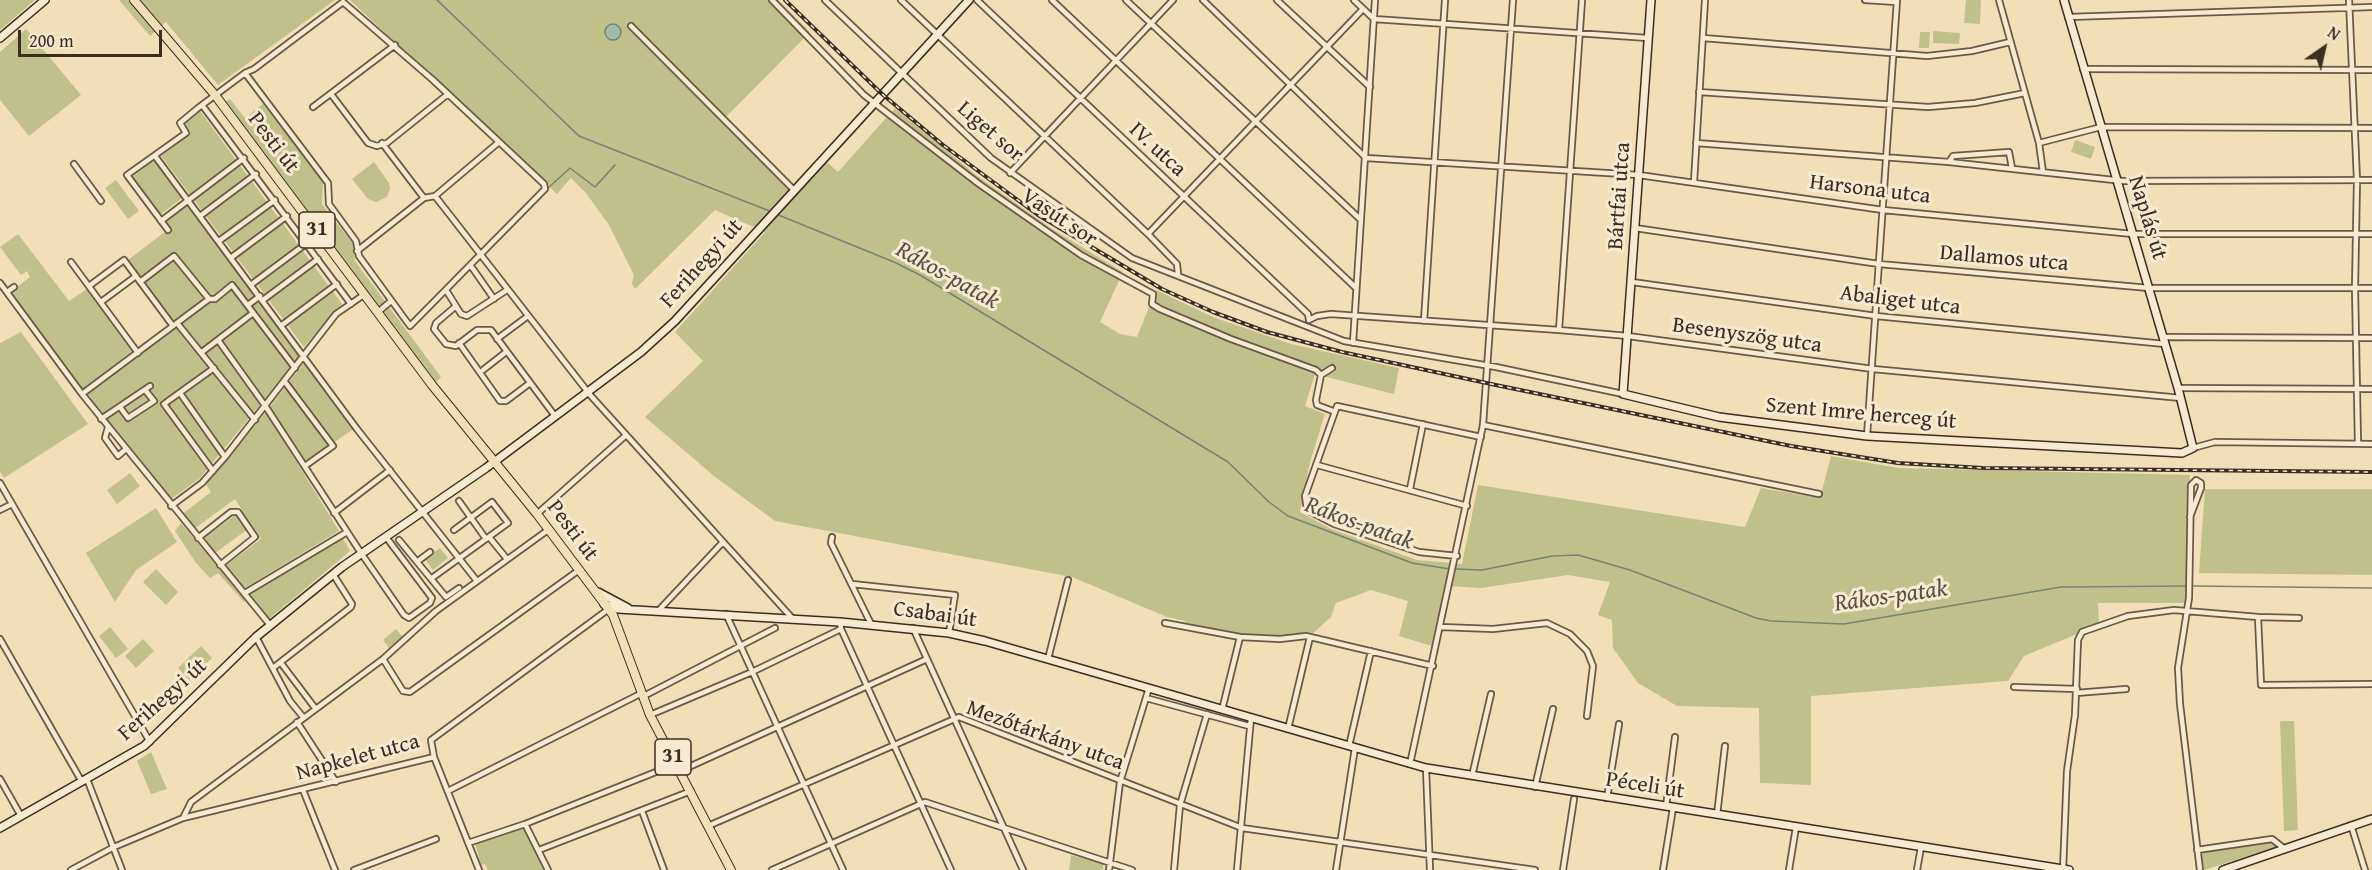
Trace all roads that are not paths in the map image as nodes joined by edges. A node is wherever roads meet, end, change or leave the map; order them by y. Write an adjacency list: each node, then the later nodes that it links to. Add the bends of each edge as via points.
1 (45, 0): 36 (main road)
2 (134, 0): 55 (main road, Pesti út / 31)
3 (772, 0): 57 (street, Vasút sor)
4 (825, 0): 47 (street, Liget sor)
5 (901, 0): 35 (street)
6 (969, 0): 35 (main road, Ferihegyi út)
7 (977, 0): 56 (street, IV. utca)
8 (1052, 0): 43 (street)
9 (1126, 0): 30 (street)
10 (1173, 0): 30 (street)
11 (1203, 0): 49 (street)
12 (1277, 0): 41 (street)
13 (1354, 0): 27 (street)
14 (1376, 0): 29 (street)
15 (1445, 0): 31 (street)
16 (1513, 0): 33 (street)
17 (1582, 0): 34 (street)
18 (1651, 0): 37 (main road, Bártfai utca)
19 (1705, 0): 38 (street)
20 (1864, 0): 24 (street)
21 (1999, 0): 39 (street)
22 (2064, 0): 28 (main road, Naplás út)
23 (2349, 0): 25 (street)
24 (1897, 1): 42 (street)
25 (2349, 7): 26 (street); 28 (street); 45 (street)
26 (2372, 7)
27 (1363, 9): 29 (street); 41 (street)
28 (2068, 17): 44 (main road, Naplás út)
29 (1374, 20): 31 (street); 50 (street)
30 (1152, 24): 43 (street); 61 (street)
31 (1444, 24): 33 (street); 75 (street)
32 (631, 26): 89 (street)
33 (1512, 28): 34 (street); 78 (street)
34 (1580, 33): 37 (street); 80 (street)
35 (936, 34): 47 (main road, Ferihegyi út); 65 (street)
36 (0, 38)
37 (1648, 38): 84 (main road, Bártfai utca)
38 (1703, 38): 42 (street); 51 (street)
39 (2010, 42): 42 (street, via 1927,56); 52 (street)
40 (395, 45): 48 (street, via 343,2); 53 (street); 54 (street)
41 (1328, 47): 49 (street); 50 (street)
42 (1893, 55): 60 (street)
43 (1116, 62): 56 (street); 74 (street)
44 (2083, 69): 45 (street); 62 (main road, Naplás út)
45 (2354, 70): 46 (street); 63 (street)
46 (2372, 70)
47 (900, 72): 57 (main road, Ferihegyi út); 82 (street, Liget sor)
48 (245, 73): 55 (street); 109 (street, Pesti út, via 328,183 329,204 356,241)
49 (1291, 85): 61 (street); 72 (street)
50 (1370, 87): 72 (street)
51 (1699, 92): 60 (street); 68 (street)
52 (2025, 93): 60 (street, via 1975,103); 69 (street)
53 (331, 94): 59 (street); 67 (street, via 368,143)
54 (448, 94): 66 (street); 67 (street)
55 (215, 95): 58 (street); 133 (main road, Pesti út / 31)
56 (1079, 100): 65 (street); 91 (street, IV. utca)
57 (874, 103): 89 (main road, Ferihegyi út); 171 (street, Vasút sor, via 979,184 1081,255 1153,294 1152,304 1160,309 1231,339 1309,365)
58 (202, 105): 70 (street, via 180,123 186,133); 71 (street, Pesti út)
59 (313, 106)
60 (1890, 106): 73 (street)
61 (1256, 122): 74 (street); 99 (street)
62 (2101, 127): 63 (street); 69 (street); 87 (main road, Naplás út)
63 (2355, 128): 64 (street); 85 (street)
64 (2372, 128)
65 (1044, 137): 82 (street); 103 (street)
66 (500, 142): 90 (street); 110 (street, via 545,189)
67 (382, 143): 92 (street)
68 (1696, 143): 73 (street); 88 (street)
69 (2039, 143): 81 (street)
70 (155, 156): 93 (street); 100 (street, via 127,175)
71 (244, 158): 83 (street, Pesti út); 93 (street)
72 (1366, 158): 75 (street, Harsona utca); 99 (street)
73 (1887, 158): 76 (street); 96 (street)
74 (1221, 160): 91 (street); 125 (street)
75 (1433, 162): 78 (street, Harsona utca); 147 (street)
76 (1949, 162): 79 (street); 79 (street, via 1953,156 2009,152)
77 (74, 164): 95 (street)
78 (1502, 166): 80 (street, Harsona utca); 151 (street)
79 (2012, 168): 81 (street)
80 (1571, 171): 84 (street, Harsona utca); 152 (street)
81 (2043, 172): 87 (street)
82 (1010, 173): 116 (street, Liget sor, via 1132,258)
83 (256, 174): 94 (street, Pesti út); 97 (street)
84 (1639, 175): 88 (street, Harsona utca); 101 (main road, Bártfai utca)
85 (2357, 180): 86 (street); 87 (street); 105 (street)
86 (2372, 180)
87 (2117, 181): 104 (main road, Naplás út)
88 (1694, 182): 96 (street, Harsona utca)
89 (794, 190): 179 (main road, Ferihegyi út, via 661,335)
90 (435, 196): 92 (street); 110 (street)
91 (1185, 197): 103 (street); 148 (street, IV. utca, via 1308,314)
92 (424, 198): 109 (street)
93 (189, 200): 97 (street); 100 (street)
94 (275, 200): 98 (street, Pesti út); 107 (street, Pesti út)
95 (101, 201)
96 (1883, 210): 104 (street, Harsona utca); 114 (street)
97 (200, 216): 107 (street)
98 (287, 216): 108 (street, Pesti út); 111 (street)
99 (1360, 219): 125 (street)
100 (161, 221): 102 (street)
101 (1635, 228): 114 (street, Dallamos utca); 119 (main road, Bártfai utca)
102 (168, 230)
103 (1148, 234): 116 (street, via 1177,264)
104 (2133, 234): 105 (street, Harsona utca); 126 (main road, Naplás út)
105 (2356, 234): 106 (street, Harsona utca); 127 (street)
106 (2372, 234)
107 (219, 241): 111 (street)
108 (307, 243): 112 (street, Pesti út); 121 (street)
109 (357, 251): 138 (street)
110 (481, 255): 115 (street); 130 (street)
111 (232, 257): 121 (street)
112 (318, 259): 122 (street, Pesti út); 134 (street)
113 (71, 262): 123 (street)
114 (1878, 264): 126 (street, Dallamos utca); 146 (street)
115 (471, 266): 129 (street); 136 (street)
116 (1178, 274): 148 (street, Liget sor)
117 (136, 276): 118 (street); 123 (street, via 124,260); 137 (street)
118 (140, 282): 135 (street, via 174,256); 149 (street)
119 (1632, 282): 146 (street, Abaliget utca); 153 (main road, Bártfai utca)
120 (0, 283): 131 (street)
121 (252, 284): 134 (street)
122 (337, 284): 139 (street, Pesti út); 150 (street)
123 (89, 286): 137 (street)
124 (14, 287): 131 (street)
125 (1355, 287): 145 (street)
126 (2149, 288): 127 (street, Dallamos utca); 158 (main road, Naplás út)
127 (2355, 288): 128 (street, Dallamos utca); 154 (street)
128 (2372, 288)
129 (446, 290): 138 (street, via 410,326); 141 (street)
130 (507, 290): 136 (street); 144 (street)
131 (6, 291): 132 (street); 181 (street)
132 (0, 293)
133 (365, 294): 139 (street); 142 (main road, Pesti út / 31)
134 (262, 298): 140 (street); 150 (street)
135 (209, 299): 140 (street, via 232,285); 149 (street)
136 (494, 299): 141 (street, via 467,316)
137 (100, 302): 161 (street)
138 (391, 302): 142 (street)
139 (351, 304): 164 (street, via 336,314)
140 (248, 305): 143 (street)
141 (456, 306): 160 (street, via 434,329 446,344)
142 (378, 312): 201 (main road, Pesti út / 31)
143 (253, 313): 157 (street); 167 (street)
144 (528, 316): 156 (street); 179 (street)
145 (1354, 316): 147 (street, Besenyszög utca); 148 (street, Besenyszög utca, via 1330,314); 159 (street)
146 (1876, 316): 158 (street, Abaliget utca); 169 (street)
147 (1424, 321): 151 (street, Besenyszög utca)
148 (1308, 323): 159 (street, Liget sor)
149 (175, 324): 161 (street); 162 (street)
150 (282, 325): 164 (street)
151 (1491, 326): 152 (street, Besenyszög utca); 165 (street)
152 (1559, 330): 153 (street, Besenyszög utca)
153 (1628, 336): 169 (street, Besenyszög utca); 182 (main road, Bártfai utca)
154 (2358, 338): 155 (street, Abaliget utca); 158 (street, Abaliget utca); 176 (street)
155 (2372, 338)
156 (497, 339): 160 (street, via 491,330 483,328); 163 (street)
157 (218, 340): 162 (street); 185 (street)
158 (2164, 341): 175 (main road, Naplás út)
159 (1353, 343): 165 (street, Szent Imre herceg út)
160 (459, 344): 173 (street, via 500,401 506,401)
161 (138, 352): 181 (street)
162 (202, 352): 166 (street)
163 (506, 352): 170 (street); 173 (street)
164 (304, 356): 167 (street); 204 (street)
165 (1488, 365): 182 (street, Szent Imre herceg út); 191 (street)
166 (214, 368): 180 (street); 189 (street)
167 (295, 368): 172 (street)
168 (1332, 368): 171 (street)
169 (1873, 369): 183 (street, Besenyszög utca); 194 (street)
170 (483, 370)
171 (1321, 375): 186 (street, via 1317,405)
172 (285, 382): 185 (street); 203 (street, via 333,446)
173 (530, 382): 187 (street)
174 (150, 386): 178 (street)
175 (2178, 388): 176 (street); 183 (main road, Naplás út)
176 (2357, 388): 177 (street); 196 (street)
177 (2372, 389)
178 (145, 390): 184 (street); 184 (street, via 154,401 128,418)
179 (588, 392): 187 (main road, Ferihegyi út); 193 (street)
180 (180, 393): 200 (street); 205 (street, via 164,404)
181 (82, 394): 188 (street)
182 (1623, 394): 194 (main road, Szent Imre herceg út, via 1719,417)
183 (2181, 398): 198 (main road, Naplás út)
184 (120, 407): 188 (street)
185 (266, 407): 189 (street); 203 (street)
186 (1333, 411): 190 (street, via 1337,406); 202 (street)
187 (555, 416): 201 (main road, Ferihegyi út)
188 (102, 419): 192 (street)
189 (255, 420): 200 (street)
190 (1422, 424): 195 (street); 207 (street)
191 (1483, 425): 195 (street); 208 (street)
192 (108, 427): 199 (street); 199 (street, via 105,438 118,456)
193 (625, 436): 216 (street); 227 (street)
194 (1867, 436): 198 (main road, Szent Imre herceg út, via 2154,453 2182,453)
195 (1481, 437): 212 (street)
196 (2358, 444): 197 (street, Szent Imre herceg út); 198 (street, Szent Imre herceg út, via 2215,442)
197 (2372, 444)
198 (2193, 448)
199 (126, 449): 211 (street)
200 (225, 457): 205 (street)
201 (495, 462): 214 (main road, Ferihegyi út); 216 (main road, Pesti út / 31)
202 (1317, 465): 207 (street); 230 (street, via 1305,496 1307,510 1334,524 1419,552)
203 (305, 466): 215 (street)
204 (390, 470): 214 (street); 215 (street)
205 (213, 471): 211 (street)
206 (0, 483): 210 (street)
207 (1410, 489): 212 (street)
208 (1818, 494)
209 (459, 501): 218 (street)
210 (12, 504): 213 (street); 296 (street)
211 (171, 506): 224 (street)
212 (1467, 506): 230 (street)
213 (0, 510)
214 (424, 512): 222 (main road, Ferihegyi út); 231 (street)
215 (334, 513): 221 (street)
216 (537, 514): 220 (main road, Pesti út / 31)
217 (2190, 517): 217 (street, via 2201,488 2196,480 2191,485); 247 (street)
218 (471, 518): 219 (street); 225 (street); 225 (street, via 492,502 508,523)
219 (454, 530)
220 (548, 530): 232 (street); 235 (main road, Pesti út / 31)
221 (347, 532): 229 (street); 243 (street)
222 (386, 537): 229 (main road, Ferihegyi út); 229 (street, via 432,598 412,617 404,615)
223 (832, 537): 240 (street, via 831,543)
224 (198, 538): 234 (street); 234 (street, via 231,512 238,512 255,537)
225 (488, 538): 231 (street); 232 (street)
226 (399, 540): 233 (street)
227 (723, 542): 246 (street); 250 (street)
228 (430, 552): 233 (street)
229 (361, 554): 236 (main road, Ferihegyi út)
230 (1456, 558): 256 (street)
231 (459, 559): 237 (street); 239 (street)
232 (507, 560): 239 (street)
233 (418, 561): 237 (street)
234 (220, 565): 243 (street)
235 (576, 573): 241 (main road, Pesti út / 31); 266 (street, via 410,692 403,692)
236 (333, 574): 254 (main road, Ferihegyi út); 269 (street, via 351,607)
237 (432, 578): 242 (street, via 446,597)
238 (1068, 580): 268 (street)
239 (477, 581): 266 (street, via 436,611)
240 (852, 584): 253 (street); 259 (street, via 955,595)
241 (591, 586): 244 (main road, Pesti út / 31); 245 (main road, Csabai út)
242 (459, 588)
243 (244, 593): 254 (street)
244 (610, 610): 245 (main road, Csabai út); 280 (main road, Pesti út / 31); 300 (street, Napkelet utca, via 434,736 430,745)
245 (633, 610): 246 (main road, Csabai út)
246 (658, 610): 248 (main road, Csabai út)
247 (2186, 611): 249 (street); 278 (street, via 2128,616 2082,632 2078,640); 339 (street, via 2178,668)
248 (726, 614): 250 (main road, Csabai út); 264 (street)
249 (2258, 617): 251 (street); 273 (street, via 2261,685)
250 (792, 618): 255 (main road, Csabai út)
251 (2299, 618)
252 (1166, 623): 261 (street)
253 (871, 624): 255 (main road, Csabai út); 258 (main road, Csabai út)
254 (270, 625): 260 (main road, Ferihegyi út)
255 (841, 625): 272 (street); 275 (street)
256 (1441, 627): 270 (street); 287 (street, via 1493,629 1547,623 1570,634 1587,651 1593,666)
257 (775, 628): 264 (street)
258 (913, 628): 259 (main road, Csabai út); 267 (street)
259 (949, 633): 268 (main road, Csabai út)
260 (256, 637): 271 (street); 296 (main road, Ferihegyi út)
261 (1240, 637): 262 (street); 284 (street)
262 (1310, 637): 265 (street); 294 (street)
263 (0, 639): 306 (street)
264 (741, 647): 272 (street); 280 (street)
265 (1371, 651): 270 (street); 299 (street)
266 (383, 659): 282 (street)
267 (927, 659): 275 (street); 289 (street)
268 (1048, 659): 276 (main road, Csabai út)
269 (281, 663): 271 (street); 282 (street)
270 (1433, 666): 301 (street)
271 (273, 668): 288 (street)
272 (752, 672): 286 (street); 293 (street)
273 (2372, 684)
274 (2014, 687): 278 (street)
275 (868, 688): 293 (street); 297 (street)
276 (1149, 688): 281 (street); 284 (main road, Csabai út)
277 (2126, 689): 278 (street)
278 (2076, 691): 365 (street, via 2067,771)
279 (1491, 694): 304 (street)
280 (641, 695): 286 (main road, Pesti út / 31); 312 (street)
281 (1146, 698): 285 (street); 308 (street)
282 (315, 708): 288 (street)
283 (1553, 709): 310 (street)
284 (1222, 710): 291 (main road, Péceli út)
285 (1207, 714): 291 (street); 317 (street)
286 (650, 715): 302 (main road, Pesti út / 31)
287 (1587, 716)
288 (303, 717): 290 (street)
289 (955, 718): 297 (street, Mezőtárkány utca); 308 (street, Mezőtárkány utca); 327 (street)
290 (297, 722): 307 (street); 322 (street, via 191,802)
291 (1250, 722): 294 (main road, Péceli út); 330 (street)
292 (1619, 724): 314 (street)
293 (778, 728): 302 (street); 309 (street)
294 (1288, 729): 299 (main road, Péceli út)
295 (1675, 737): 318 (street)
296 (150, 742): 306 (main road, Ferihegyi út)
297 (894, 744): 309 (street, Mezőtárkány utca); 316 (street)
298 (1725, 746): 320 (street)
299 (1352, 747): 301 (main road, Péceli út); 332 (street)
300 (434, 757): 307 (street, Napkelet utca); 312 (street)
301 (1410, 764): 303 (main road, Péceli út)
302 (678, 768): 313 (main road, Pesti út / 31); 324 (street)
303 (1426, 768): 304 (main road, Péceli út); 340 (street)
304 (1472, 776): 310 (main road, Péceli út)
305 (0, 779): 321 (street)
306 (84, 781): 321 (main road, Ferihegyi út); 335 (street)
307 (336, 782): 311 (street, Napkelet utca)
308 (1120, 782): 317 (street, Mezőtárkány utca); 341 (street)
309 (804, 785): 326 (street, Mezőtárkány utca); 334 (street)
310 (1535, 787): 314 (main road, Péceli út)
311 (303, 790): 322 (street, Napkelet utca); 344 (street)
312 (448, 791): 333 (street)
313 (691, 791): 319 (street); 326 (main road, Pesti út / 31)
314 (1607, 798): 318 (main road, Péceli út)
315 (1574, 800): 361 (street)
316 (921, 803): 327 (street); 334 (street); 352 (street)
317 (1180, 805): 330 (street, Mezőtárkány utca); 356 (street)
318 (1669, 807): 320 (main road, Péceli út); 362 (street)
319 (642, 811): 338 (street); 348 (street)
320 (1717, 815): 328 (main road, Péceli út)
321 (21, 816): 329 (main road, Ferihegyi út)
322 (183, 818): 335 (street, Napkelet utca)
323 (2372, 819): 325 (main road)
324 (525, 824): 333 (street); 338 (street)
325 (2351, 825): 337 (main road); 368 (street)
326 (708, 826): 349 (main road, Pesti út / 31)
327 (1004, 827): 341 (street); 353 (street)
328 (1796, 827): 336 (main road, Péceli út); 363 (street)
329 (0, 828)
330 (1242, 828): 332 (street, Mezőtárkány utca); 357 (street)
331 (436, 839): 345 (street)
332 (1340, 842): 340 (street, Mezőtárkány utca); 358 (street)
333 (468, 843): 346 (street)
334 (830, 843): 350 (street); 351 (street)
335 (114, 847): 342 (street, Napkelet utca); 343 (street)
336 (1921, 847): 364 (street); 365 (main road, Péceli út)
337 (2285, 849): 339 (street, via 2272,839); 367 (main road)
338 (539, 850): 347 (street)
339 (2198, 850): 366 (street)
340 (1429, 855): 359 (street); 360 (street, Mezőtárkány utca)
341 (1109, 863): 354 (street); 355 (street)
342 (71, 870)
343 (122, 870)
344 (335, 870)
345 (354, 870)
346 (479, 870)
347 (548, 870)
348 (664, 870)
349 (731, 870)
350 (772, 870)
351 (843, 870)
352 (951, 870)
353 (1023, 870)
354 (1109, 870)
355 (1132, 870)
356 (1174, 870)
357 (1237, 870)
358 (1336, 870)
359 (1430, 870)
360 (1535, 870)
361 (1563, 870)
362 (1663, 870)
363 (1789, 870)
364 (1917, 870)
365 (2065, 870)
366 (2200, 870)
367 (2223, 870)
368 (2365, 870)

